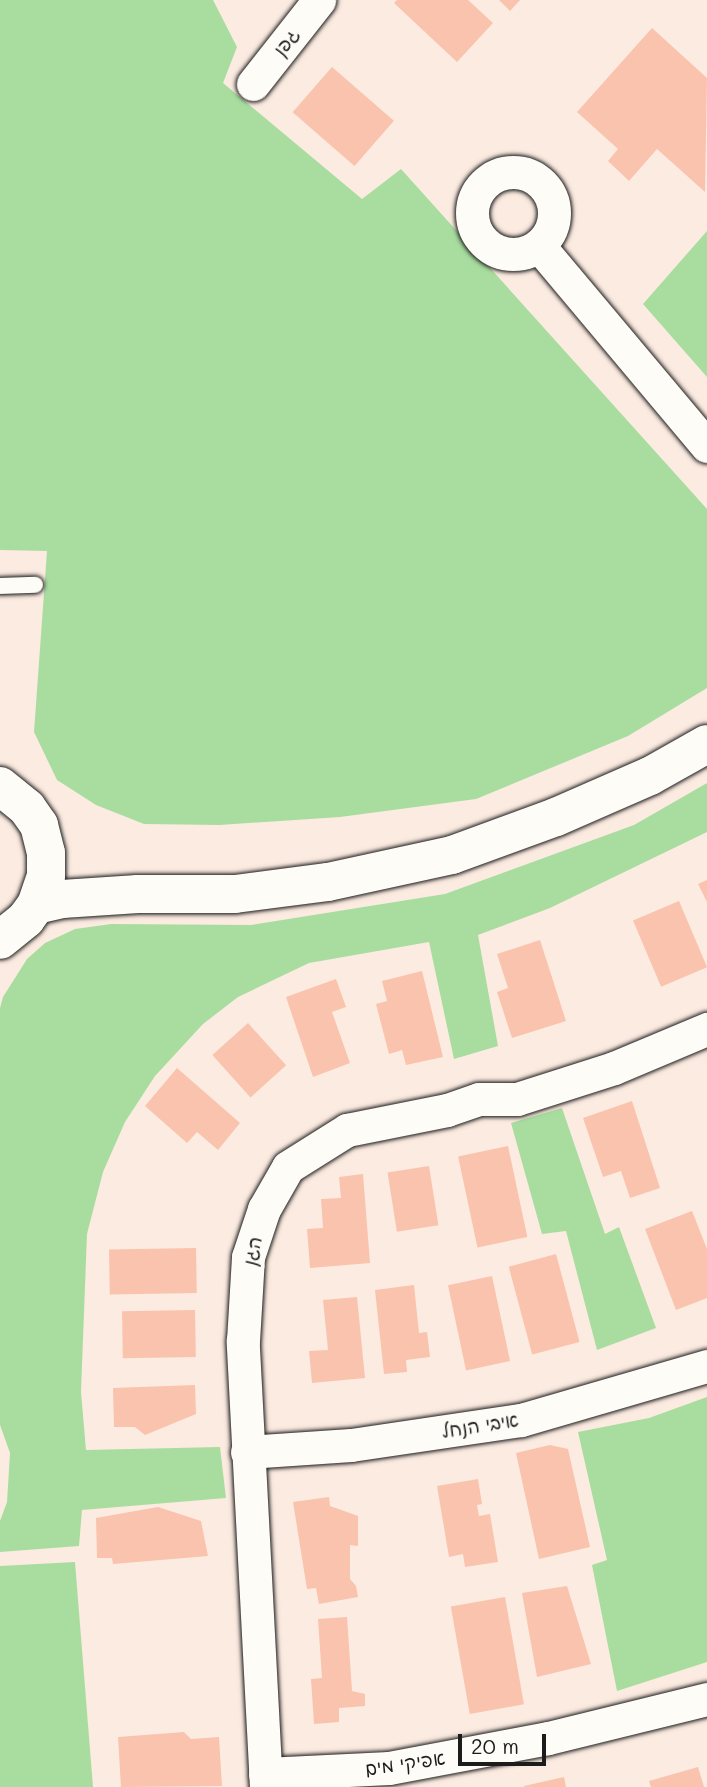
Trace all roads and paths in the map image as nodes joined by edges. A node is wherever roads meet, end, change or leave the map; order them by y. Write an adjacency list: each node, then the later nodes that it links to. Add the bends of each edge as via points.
1 (319, 0): 2 (street, גפן)
2 (253, 83)
3 (539, 246): 4 (street)
4 (707, 446)
5 (35, 585): 6 (lane)
6 (0, 586)
7 (707, 744): 10 (street, via 650,776 556,817 452,855 328,883 248,893)
8 (0, 785): 9 (street, via 39,825)
9 (46, 853): 10 (street); 11 (street, via 46,876)
10 (138, 894): 11 (street)
11 (37, 905): 12 (street)
12 (0, 940)
13 (707, 1029): 15 (street, הגן, via 614,1068 517,1099 479,1099 447,1111 347,1130 288,1167 264,1209 248,1257 243,1341)
14 (707, 1366): 15 (street, איבי הנחל, via 521,1420 351,1445)
15 (247, 1452): 17 (street, הגן)
16 (707, 1699): 17 (street, אפיקי מים, via 548,1738 389,1768)
17 (266, 1781)

